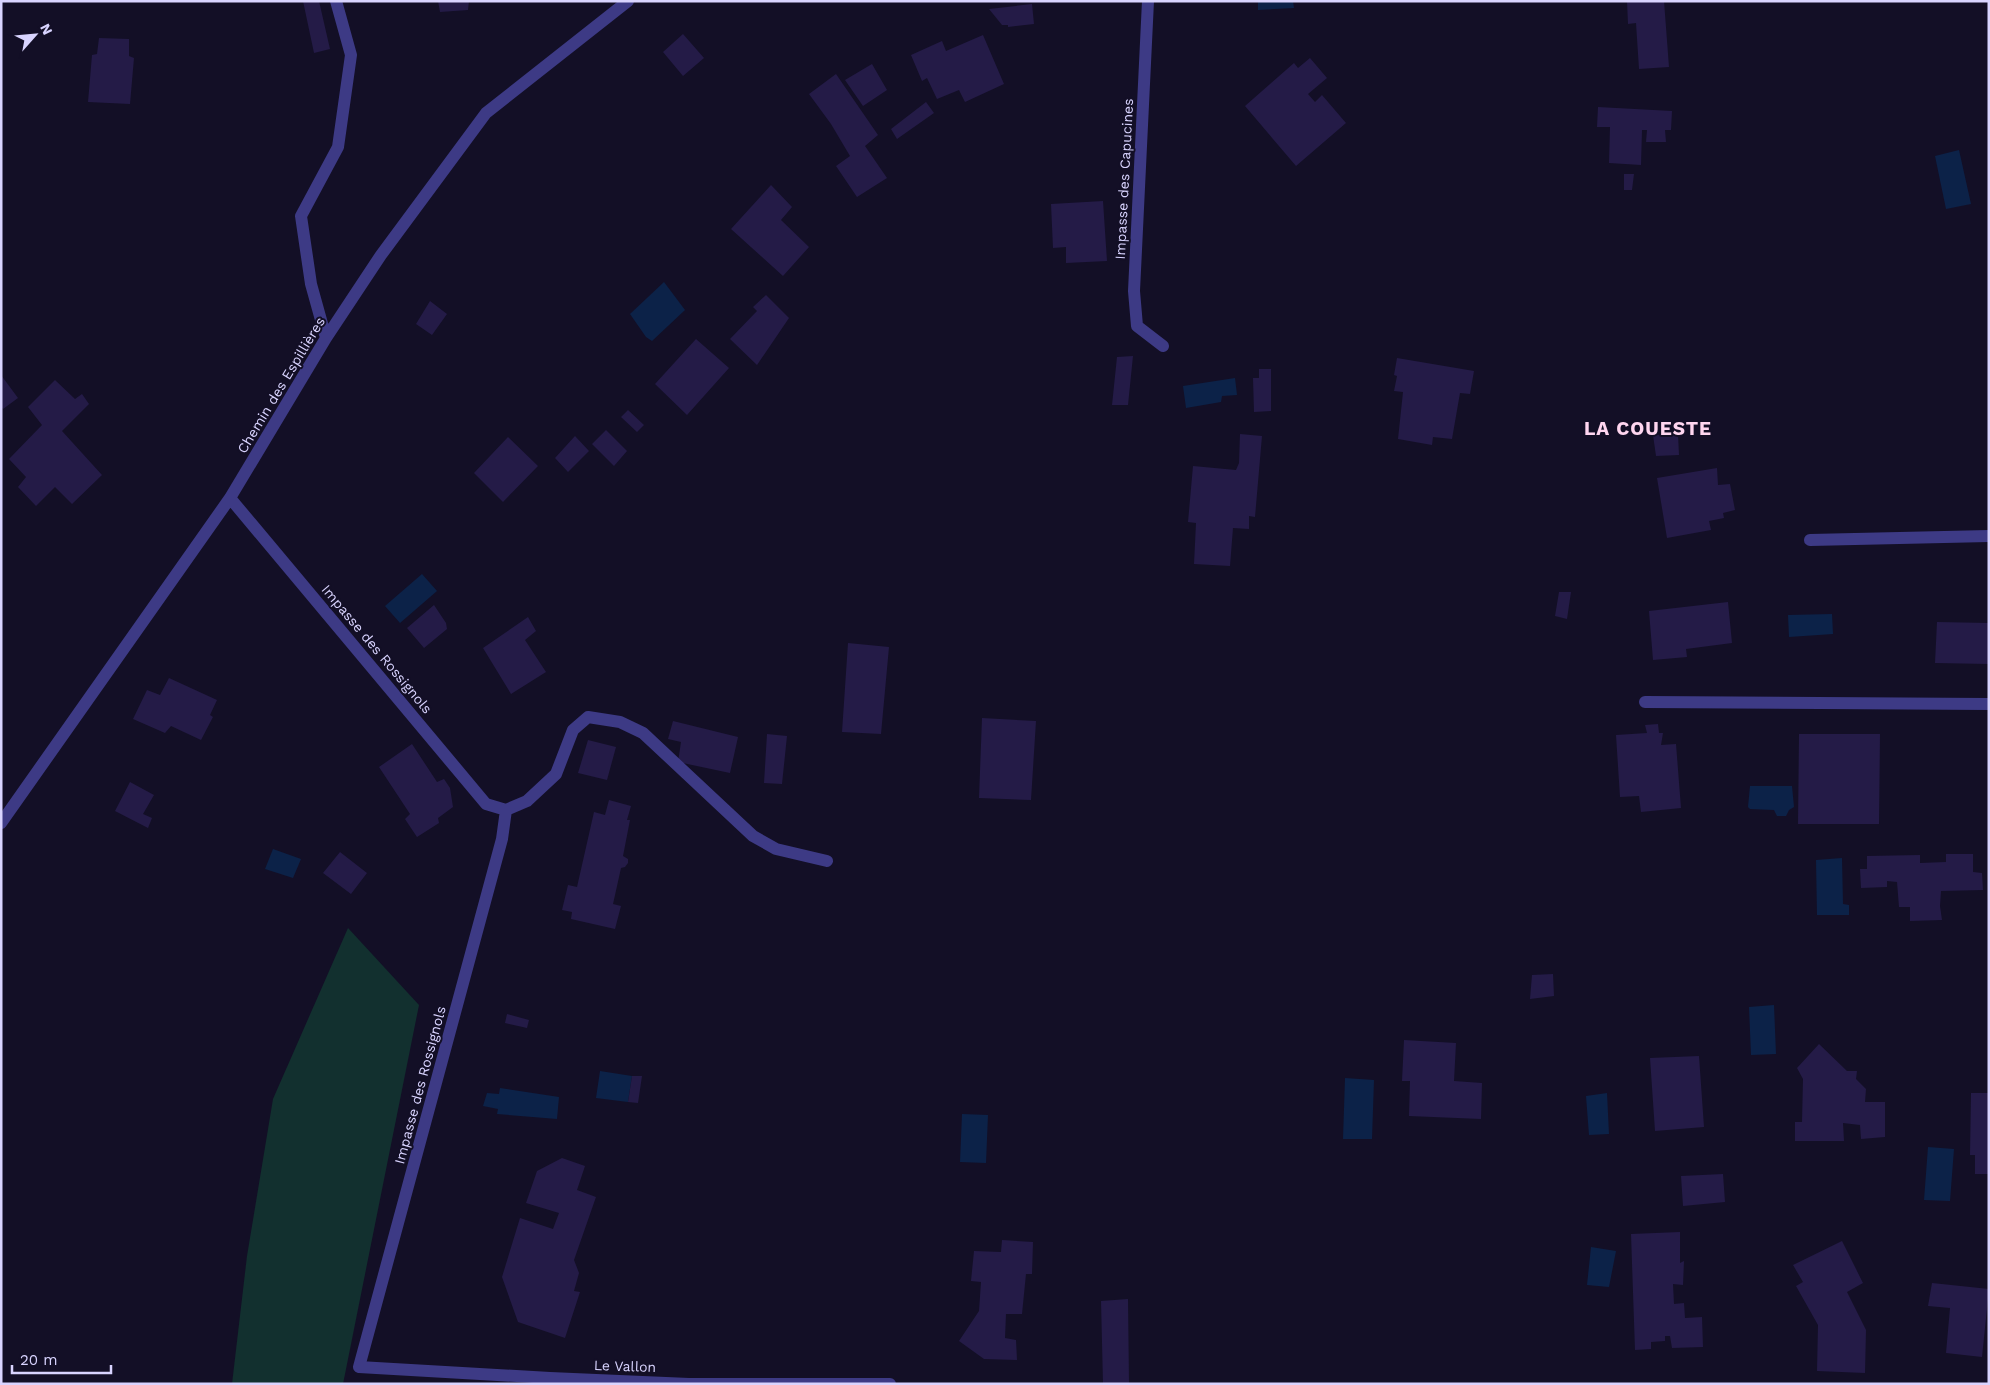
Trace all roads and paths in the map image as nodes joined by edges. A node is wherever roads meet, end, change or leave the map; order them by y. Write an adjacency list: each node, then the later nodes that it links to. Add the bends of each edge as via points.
1 (336, 1): 4 (street, via 351,55 338,147 301,216 311,284)
2 (628, 1): 4 (street, Chemin des Espillières, via 486,112 381,255)
3 (1148, 1): 5 (street, Impasse des Capucines, via 1134,291 1136,326)
4 (326, 338): 6 (street, Chemin des Espillières)
5 (1163, 346)
6 (230, 498): 11 (street, Impasse des Rossignols, via 486,804); 12 (street, Chemin des Espillières)
7 (1989, 536): 8 (street)
8 (1810, 540)
9 (1645, 702): 10 (street)
10 (1989, 704)
11 (506, 810): 13 (street, via 527,801 556,774 573,730 588,717 620,722 643,733 753,836 776,849); 14 (street, Impasse des Rossignols, via 502,839)
12 (1, 823)
13 (827, 861)
14 (359, 1367): 15 (street, Le Vallon, via 689,1384)
15 (890, 1384)

